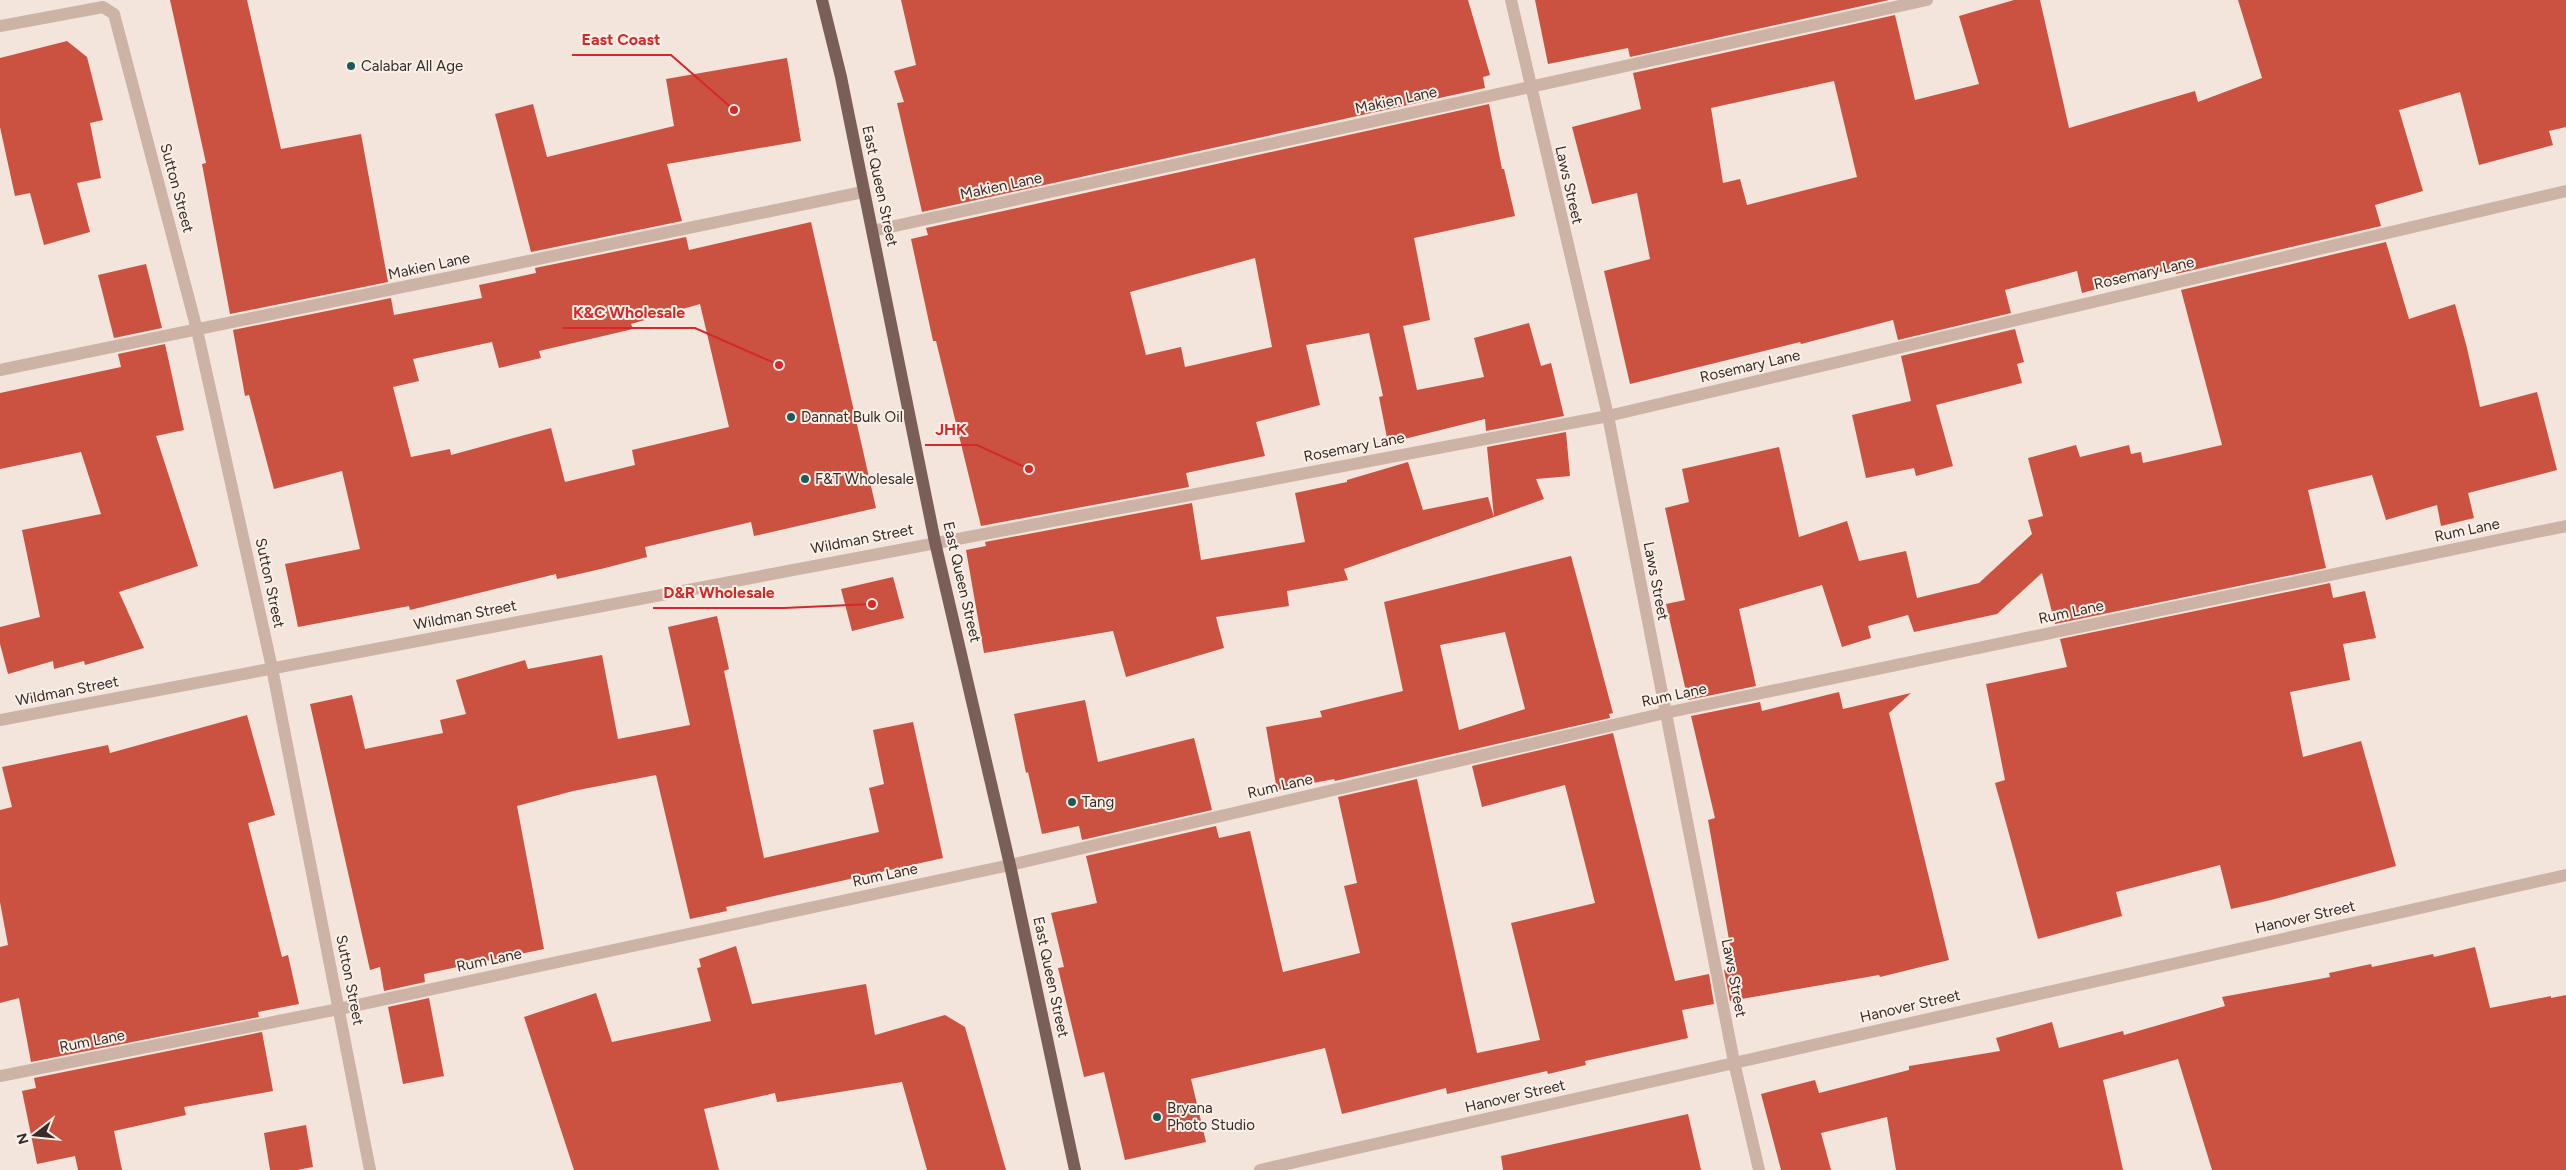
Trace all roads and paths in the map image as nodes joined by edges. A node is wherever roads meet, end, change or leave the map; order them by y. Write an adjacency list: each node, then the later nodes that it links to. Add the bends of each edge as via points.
1 (822, 0): 7 (main road, East Queen Street)
2 (1511, 0): 5 (street, Laws Street)
3 (1928, 0): 5 (street, Makien Lane)
4 (0, 26): 9 (street, Sutton Street, via 103,7 114,14)
5 (1530, 87): 8 (street, Makien Lane); 11 (street, Laws Street)
6 (2566, 191): 11 (street, Rosemary Lane)
7 (864, 192): 8 (main road, East Queen Street); 9 (street, Makien Lane)
8 (872, 231): 13 (main road, East Queen Street)
9 (198, 330): 10 (street, Makien Lane); 14 (street, Sutton Street)
10 (0, 370)
11 (1608, 416): 13 (street, Rosemary Lane); 15 (street, Laws Street)
12 (2566, 526): 15 (street, Rum Lane)
13 (935, 542): 14 (street, Wildman Street); 17 (main road, East Queen Street)
14 (272, 668): 16 (street, Wildman Street); 19 (street, Sutton Street)
15 (1665, 713): 17 (street, Rum Lane); 20 (street, Laws Street)
16 (0, 720)
17 (1010, 865): 19 (street, Rum Lane); 23 (main road, East Queen Street)
18 (2566, 875): 20 (street, Hanover Street)
19 (339, 1009): 21 (street, Rum Lane); 22 (street, Sutton Street)
20 (1734, 1062): 24 (street, Hanover Street); 25 (street, Laws Street)
21 (0, 1076)
22 (370, 1170)
23 (1076, 1170)
24 (1260, 1170)
25 (1759, 1170)

